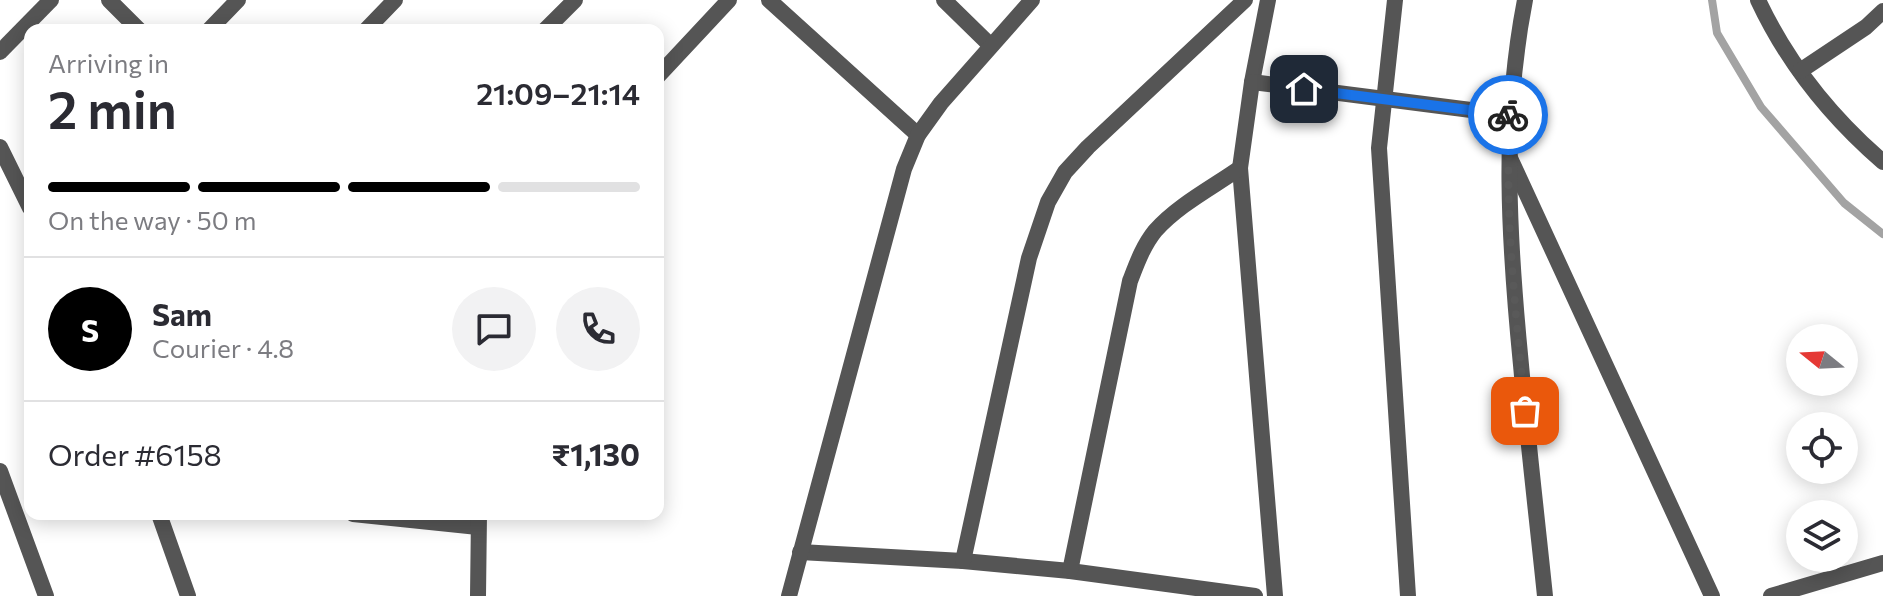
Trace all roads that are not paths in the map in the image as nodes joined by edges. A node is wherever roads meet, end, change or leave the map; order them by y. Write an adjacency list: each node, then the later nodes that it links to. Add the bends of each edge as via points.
1 (51, 0): 16 (street)
2 (109, 0): 17 (street)
3 (238, 0): 18 (street)
4 (395, 0): 19 (street)
5 (575, 0): 20 (street)
6 (729, 0): 24 (street)
7 (769, 0): 29 (street)
8 (944, 0): 22 (street)
9 (1032, 0): 22 (street)
10 (1245, 0): 39 (street, via 1088,147 1048,202 1029,258)
11 (1268, 0): 26 (street)
12 (1395, 0): 27 (street)
13 (1525, 0): 28 (street)
14 (1758, 0): 25 (street)
15 (1883, 11): 25 (street)
16 (27, 24)
17 (133, 24)
18 (215, 24)
19 (372, 24)
20 (551, 24)
21 (24, 28): 23 (street)
22 (990, 45): 29 (street)
23 (0, 52)
24 (664, 70)
25 (1800, 71): 32 (street, via 1835,117)
26 (1252, 82): 27 (street); 33 (street)
27 (1382, 99): 28 (street); 48 (street, via 1379,148)
28 (1510, 115): 31 (street)
29 (918, 135): 38 (street, via 904,169)
30 (0, 147): 34 (street)
31 (1508, 154): 49 (street, via 1509,240); 50 (street)
32 (1883, 162)
33 (1240, 168): 41 (street, via 1171,216 1141,253 1130,281); 47 (street)
34 (24, 196)
35 (0, 471): 42 (street)
36 (161, 520): 43 (street)
37 (479, 521): 44 (street)
38 (800, 552): 39 (street); 45 (street)
39 (963, 561): 41 (street)
40 (1883, 563): 51 (street)
41 (1070, 571): 46 (street)
42 (46, 596)
43 (188, 596)
44 (478, 596)
45 (789, 596)
46 (1255, 596)
47 (1275, 596)
48 (1408, 596)
49 (1545, 596)
50 (1712, 596)
51 (1771, 596)

